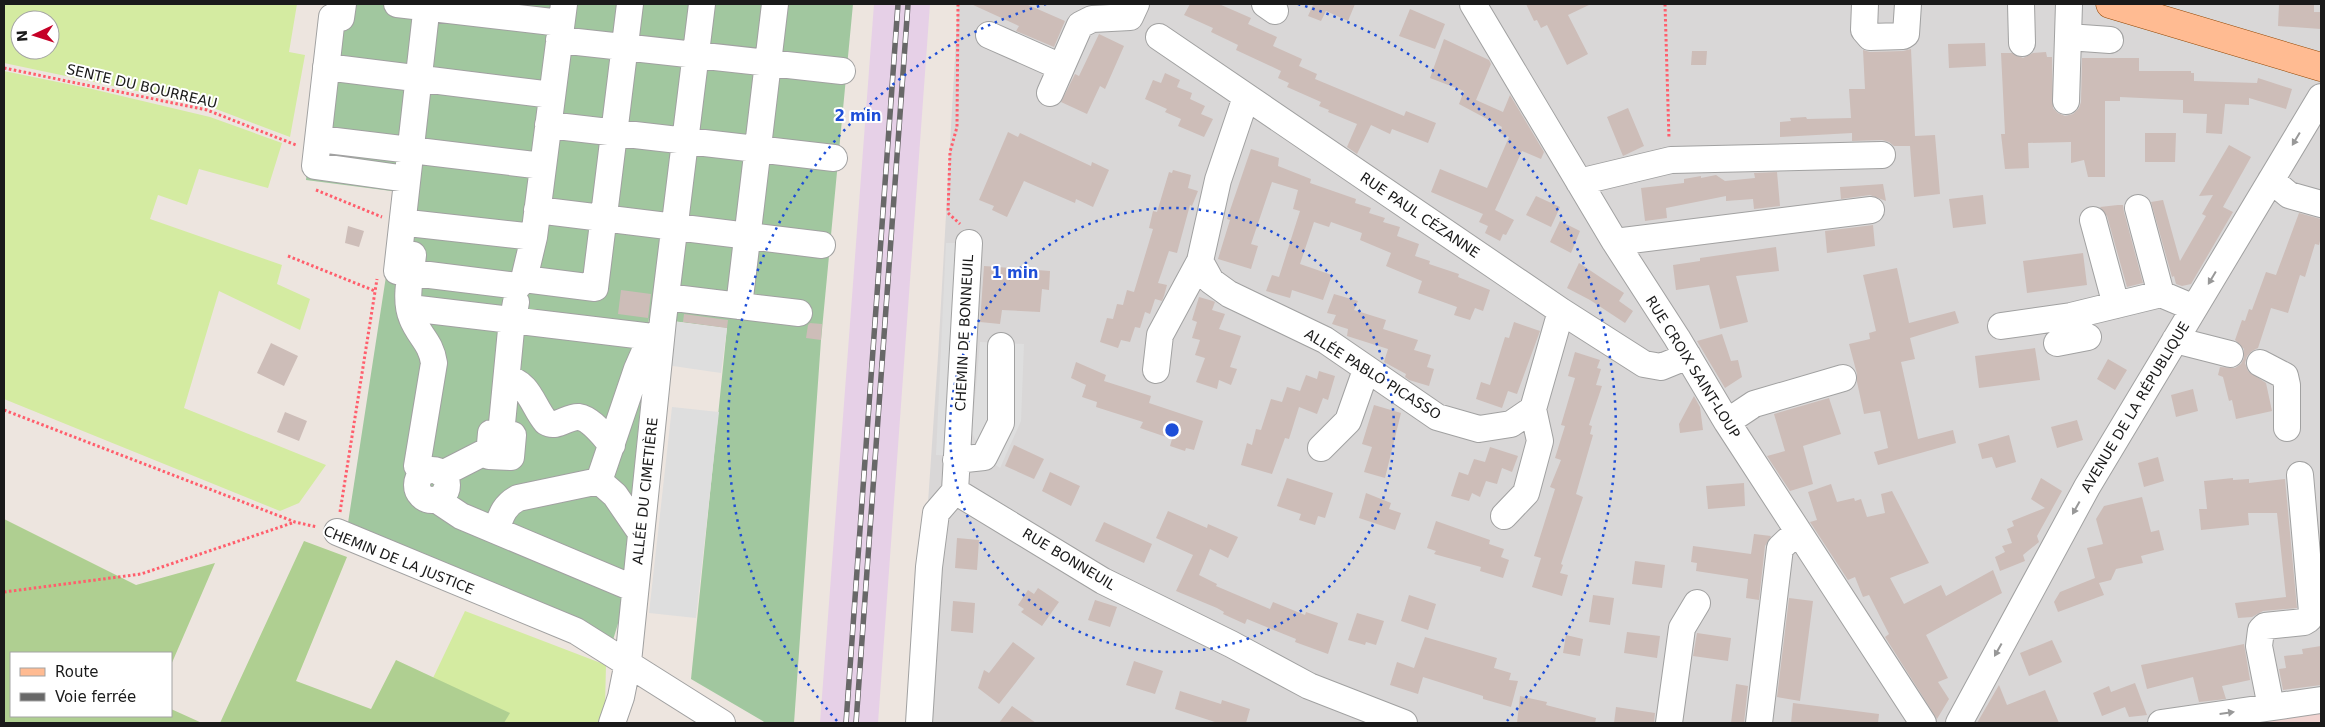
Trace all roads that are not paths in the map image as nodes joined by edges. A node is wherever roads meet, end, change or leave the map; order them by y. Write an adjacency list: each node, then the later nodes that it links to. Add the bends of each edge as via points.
1 (343, 4): 23 (street, via 341,18 332,16)
2 (397, 4): 12 (street)
3 (630, 4): 19 (street)
4 (702, 4): 20 (street, ALLÉE DU CIMETIÈRE)
5 (775, 4): 21 (street)
6 (1473, 4): 43 (street, RUE CROIX SAINT-LOUP)
7 (1865, 4): 8 (street, via 1864,30 1870,37 1906,34)
8 (1908, 4)
9 (2021, 4): 18 (street)
10 (2069, 4): 16 (street)
11 (2110, 4): 22 (main road)
12 (435, 6): 14 (street); 26 (street)
13 (1137, 18): 24 (street, via 1092,19 1080,25); 29 (street, RUE PAUL CÉZANNE)
14 (561, 22): 19 (street); 28 (street)
15 (989, 35): 24 (street)
16 (2068, 37): 17 (street); 31 (street)
17 (2110, 40)
18 (2022, 43)
19 (624, 47): 20 (street); 33 (street)
20 (696, 55): 21 (street); 34 (street, ALLÉE DU CIMETIÈRE)
21 (768, 63): 25 (street); 36 (street)
22 (2313, 65)
23 (326, 67): 26 (street); 35 (street)
24 (1061, 67): 27 (street)
25 (842, 71)
26 (426, 79): 28 (street); 37 (street)
27 (1050, 93)
28 (552, 95): 32 (street)
29 (1246, 97): 57 (street, via 1218,180); 65 (street, RUE PAUL CÉZANNE)
30 (2321, 97): 42 (street, AVENUE DE LA RÉPUBLIQUE, one-way to 42)
31 (2066, 100)
32 (548, 124): 33 (street); 40 (street)
33 (614, 132): 34 (street); 48 (street)
34 (685, 140): 36 (street); 51 (street, ALLÉE DU CIMETIÈRE)
35 (310, 143): 37 (street); 41 (street, via 316,166)
36 (758, 149): 39 (street); 52 (street)
37 (418, 151): 40 (street); 41 (street); 50 (street)
38 (1882, 154): 43 (street, via 1671,160)
39 (834, 158)
40 (543, 166): 46 (street)
41 (407, 179): 58 (street, via 397,271)
42 (2271, 180): 44 (street, via 2289,195); 64 (street, AVENUE DE LA RÉPUBLIQUE, one-way to 64)
43 (1579, 182): 54 (street, RUE CROIX SAINT-LOUP)
44 (2321, 204)
45 (2138, 208): 59 (street)
46 (537, 210): 48 (street); 53 (street)
47 (1871, 210): 54 (street)
48 (603, 218): 51 (street); 60 (street, via 594,288)
49 (2093, 220): 61 (street)
50 (417, 224): 53 (street); 58 (street)
51 (674, 227): 52 (street); 67 (street, ALLÉE DU CIMETIÈRE)
52 (748, 236): 56 (street); 62 (street)
53 (534, 237): 60 (street)
54 (1615, 242): 72 (street, RUE CROIX SAINT-LOUP)
55 (969, 243): 83 (street, CHEMIN DE BONNEUIL)
56 (822, 245)
57 (1200, 260): 74 (street, via 1160,336); 75 (street, ALLÉE PABLO PICASSO, via 1211,281 1230,294 1325,340)
58 (411, 272): 60 (street, via 518,286); 63 (street)
59 (2161, 294): 61 (street); 64 (street)
60 (518, 300): 63 (street); 67 (street); 77 (street)
61 (2116, 305): 68 (street, via 2073,334)
62 (739, 306): 66 (street); 67 (street)
63 (410, 308): 84 (street, via 411,317 432,350 434,363 417,466)
64 (2194, 308): 69 (street, AVENUE DE LA RÉPUBLIQUE)
65 (1561, 310): 72 (street, RUE PAUL CÉZANNE, via 1644,364 1660,367); 78 (street)
66 (799, 313)
67 (660, 323): 81 (street, via 637,369); 92 (street, ALLÉE DU CIMETIÈRE)
68 (2001, 326)
69 (2175, 340): 71 (street); 105 (street, AVENUE DE LA RÉPUBLIQUE, one-way to 105, via 2087,487)
70 (1001, 346): 83 (street, via 1001,423 984,457)
71 (2230, 354)
72 (1688, 356): 79 (street, RUE CROIX SAINT-LOUP)
73 (2260, 363): 80 (street, via 2285,376)
74 (1156, 370)
75 (1366, 370): 78 (street, ALLÉE PABLO PICASSO, via 1438,417 1479,429 1511,424); 82 (street, via 1348,421)
76 (1843, 378): 79 (street, via 1754,404)
77 (506, 379): 81 (street, via 523,385 546,422 555,424 579,417); 84 (street, via 495,442)
78 (1533, 410): 88 (street, via 1540,441 1526,493)
79 (1727, 422): 90 (street, RUE CROIX SAINT-LOUP)
80 (2287, 428)
81 (612, 445): 86 (street)
82 (1321, 448)
83 (956, 460): 87 (street, CHEMIN DE BONNEUIL)
84 (432, 474): 89 (street, via 416,484 425,499 437,500 461,516)
85 (2300, 475): 97 (street, via 2312,612 2304,622 2265,626 2260,630 2259,646)
86 (599, 481): 89 (street, via 518,498 509,503); 92 (street, via 615,496)
87 (955, 491): 100 (street, via 936,513 928,567); 101 (street, RUE BONNEUIL, via 1103,581 1309,686)
88 (1504, 516)
89 (496, 530): 93 (street)
90 (1798, 531): 103 (street, via 1780,548); 104 (street, RUE CROIX SAINT-LOUP)
91 (337, 532): 95 (street, CHEMIN DE LA JUSTICE, via 576,631)
92 (641, 533): 93 (street, ALLÉE DU CIMETIÈRE)
93 (635, 589): 95 (street, ALLÉE DU CIMETIÈRE)
94 (1698, 603): 102 (street, via 1682,628)
95 (628, 662): 98 (street, ALLÉE DU CIMETIÈRE); 99 (street, CHEMIN DE LA JUSTICE)
96 (2321, 700): 97 (street)
97 (2271, 707): 106 (street, one-way to 97)
98 (612, 723)
99 (722, 723)
100 (919, 723)
101 (1404, 723)
102 (1669, 723)
103 (1759, 723)
104 (1924, 723)
105 (1960, 723)
106 (2161, 723)

